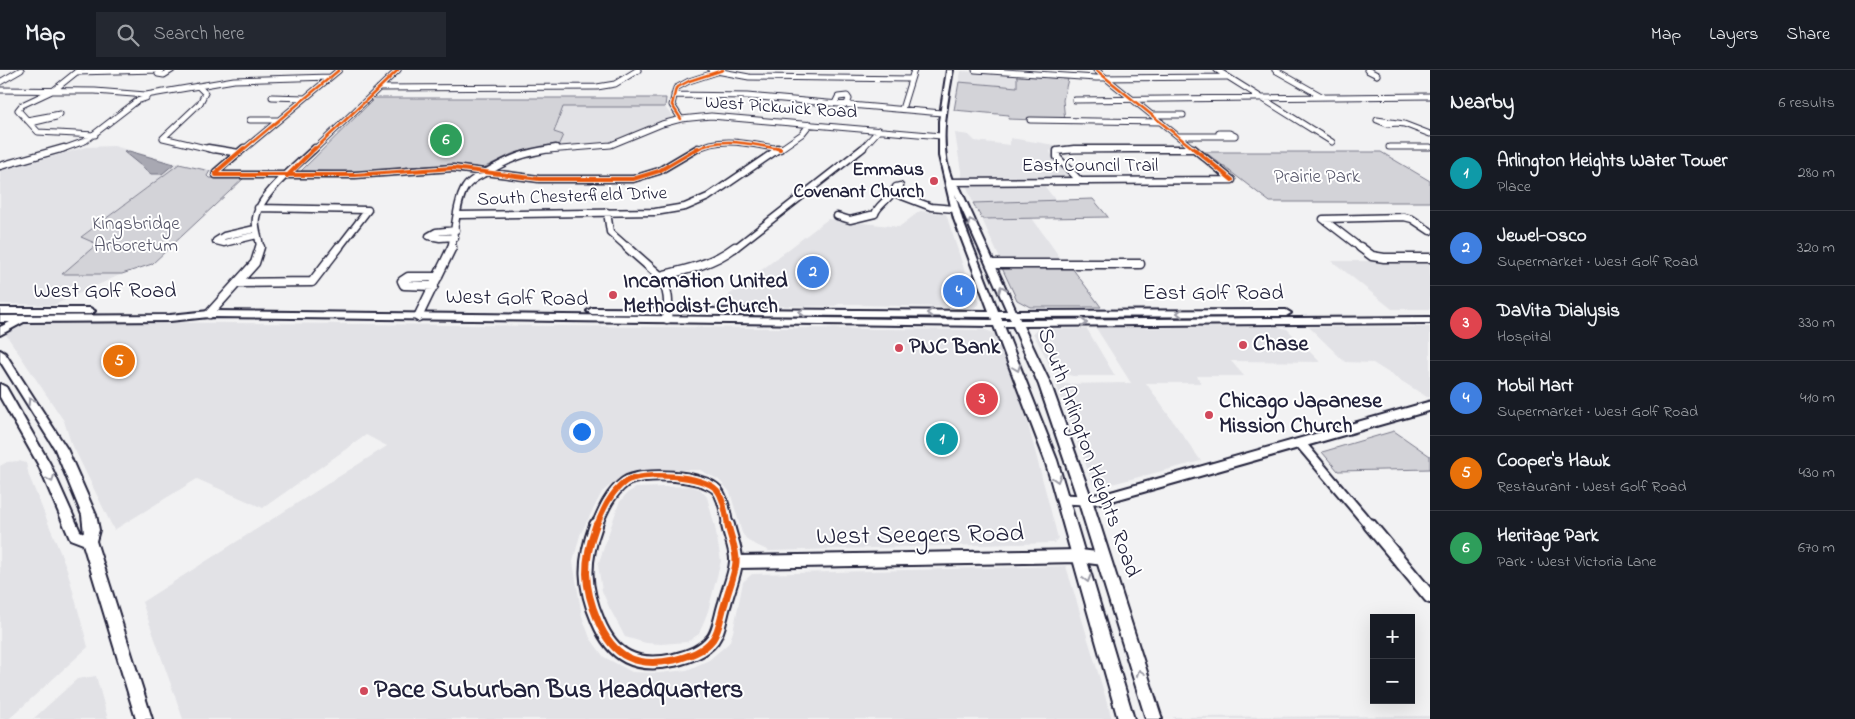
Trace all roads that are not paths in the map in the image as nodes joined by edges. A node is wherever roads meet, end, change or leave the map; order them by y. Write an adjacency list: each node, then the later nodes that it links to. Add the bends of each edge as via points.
1 (21, 70): 22 (street)
2 (159, 70): 3 (street, via 160,75); 15 (street)
3 (172, 70)
4 (339, 70): 19 (street)
5 (398, 70): 24 (street)
6 (638, 70): 24 (street, via 615,84 597,87)
7 (711, 70): 16 (street)
8 (914, 70): 21 (street)
9 (950, 70): 39 (main road, South Arlington Heights Road)
10 (975, 70): 20 (street)
11 (1096, 70): 20 (street)
12 (1217, 70): 18 (street)
13 (1275, 70): 31 (street)
14 (1367, 70): 17 (street)
15 (77, 71): 26 (street)
16 (721, 71): 21 (street, via 749,77); 29 (street, via 680,85)
17 (1378, 75)
18 (1227, 77): 20 (street); 34 (street)
19 (330, 78): 23 (street, via 250,78); 33 (street)
20 (1106, 78): 35 (street)
21 (911, 79): 38 (street)
22 (0, 82)
23 (198, 86): 27 (street); 61 (street, via 205,93 200,103 163,138)
24 (379, 88): 64 (street)
25 (0, 90): 26 (street)
26 (54, 90): 28 (street); 46 (street, via 18,110)
27 (163, 92): 28 (street); 37 (street)
28 (126, 95): 37 (street)
29 (674, 95): 38 (street, via 747,96); 42 (street, via 672,109)
30 (1430, 96): 31 (street)
31 (1325, 97): 34 (street)
32 (272, 98): 33 (street)
33 (305, 98): 44 (street)
34 (1260, 98): 35 (street); 56 (street)
35 (1133, 99): 36 (street); 40 (street)
36 (1075, 100)
37 (137, 101): 52 (street)
38 (902, 109): 39 (street)
39 (942, 113): 53 (main road, South Arlington Heights Road)
40 (1153, 115): 41 (street); 47 (street)
41 (1183, 115)
42 (681, 119): 49 (street, West Pickwick Road, via 725,116); 63 (street, via 611,146 525,153)
43 (250, 120): 44 (street)
44 (278, 120): 61 (street)
45 (1030, 120): 47 (street)
46 (29, 122): 46 (street, via 60,114 56,117); 52 (street, via 38,132)
47 (1160, 122): 54 (street)
48 (1397, 123): 51 (street)
49 (810, 124): 50 (street, West Pickwick Road); 59 (street, South Chesterfield Drive, via 802,134)
50 (879, 130): 53 (street, West Pickwick Road); 79 (street, via 861,150 728,253 706,264)
51 (1430, 134)
52 (96, 135): 62 (street, via 59,151)
53 (941, 136): 66 (main road, South Arlington Heights Road, via 942,158)
54 (1178, 136): 55 (street); 60 (street)
55 (1221, 136)
56 (1332, 142)
57 (1389, 147): 58 (street)
58 (1430, 147)
59 (780, 148): 63 (street, via 737,142 713,143 659,171 633,179 538,179); 71 (street, South Chesterfield Drive, via 708,197 685,207 655,212)
60 (1194, 149): 65 (street, via 1057,151 1057,157); 65 (street, East Council Trail, via 1232,180)
61 (239, 153): 64 (street, via 216,174)
62 (0, 166)
63 (486, 172): 64 (street, via 460,168); 72 (street, via 465,187)
64 (287, 176): 69 (street)
65 (1080, 181): 66 (street, East Council Trail)
66 (949, 182): 70 (main road, South Arlington Heights Road); 77 (main road, South Arlington Heights Road, one-way to 66, via 956,188)
67 (900, 186): 68 (street)
68 (894, 193): 70 (street, via 931,207); 73 (street, via 875,214 850,220)
69 (258, 208): 75 (street, via 253,221); 81 (street, via 368,210 312,282)
70 (955, 209): 88 (main road, South Arlington Heights Road)
71 (608, 212): 72 (street, South Chesterfield Drive); 79 (street, via 610,232)
72 (459, 215): 80 (street, via 451,251)
73 (837, 216)
74 (1430, 231): 76 (street, via 1404,217 1323,219 1372,256)
75 (256, 232): 75 (street, via 224,243 216,241 224,236); 81 (street, via 260,255)
76 (1430, 258)
77 (991, 264): 78 (street); 89 (main road, South Arlington Heights Road, one-way to 77)
78 (1140, 264)
79 (660, 276): 87 (street, via 668,292)
80 (438, 277): 82 (street); 82 (street, via 408,277 402,281 404,285)
81 (238, 283): 85 (street)
82 (434, 286): 86 (street)
83 (0, 311): 85 (main road, West Golf Road, via 186,311)
84 (1430, 313): 89 (main road, East Golf Road, one-way to 89)
85 (209, 314): 86 (main road, West Golf Road); 91 (main road, West Golf Road, via 170,318)
86 (420, 314): 87 (main road, West Golf Road)
87 (667, 315): 88 (main road, West Golf Road)
88 (998, 318): 89 (main road, East Golf Road); 98 (main road, South Arlington Heights Road, one-way to 98, via 1052,460)
89 (1015, 318): 92 (main road, East Golf Road, one-way to 92); 99 (main road, South Arlington Heights Road, via 1046,388)
90 (0, 320): 91 (main road, West Golf Road)
91 (27, 320): 93 (main road)
92 (1430, 320)
93 (0, 332)
94 (0, 353): 100 (main road, one-way to 94, via 92,530 89,514 61,449)
95 (0, 386): 100 (main road, one-way to 100, via 44,464 75,535)
96 (1430, 406): 97 (street)
97 (1301, 444): 99 (street, via 1106,498); 104 (street)
98 (1063, 499): 99 (street); 101 (main road, South Arlington Heights Road)
99 (1085, 500): 102 (main road, South Arlington Heights Road)
100 (89, 541): 105 (main road)
101 (1080, 556): 102 (street, West Seegers Road); 103 (street, West Seegers Road); 106 (main road, South Arlington Heights Road, one-way to 106)
102 (1104, 559): 107 (main road, South Arlington Heights Road, one-way to 102)
103 (736, 562): 103 (street, via 711,643 702,651 671,660 654,662 623,655 602,632 588,594 588,555 604,506 620,487 634,479 692,478 714,486 722,500)
104 (1430, 597)
105 (144, 719)
106 (1126, 719)
107 (1154, 719)

